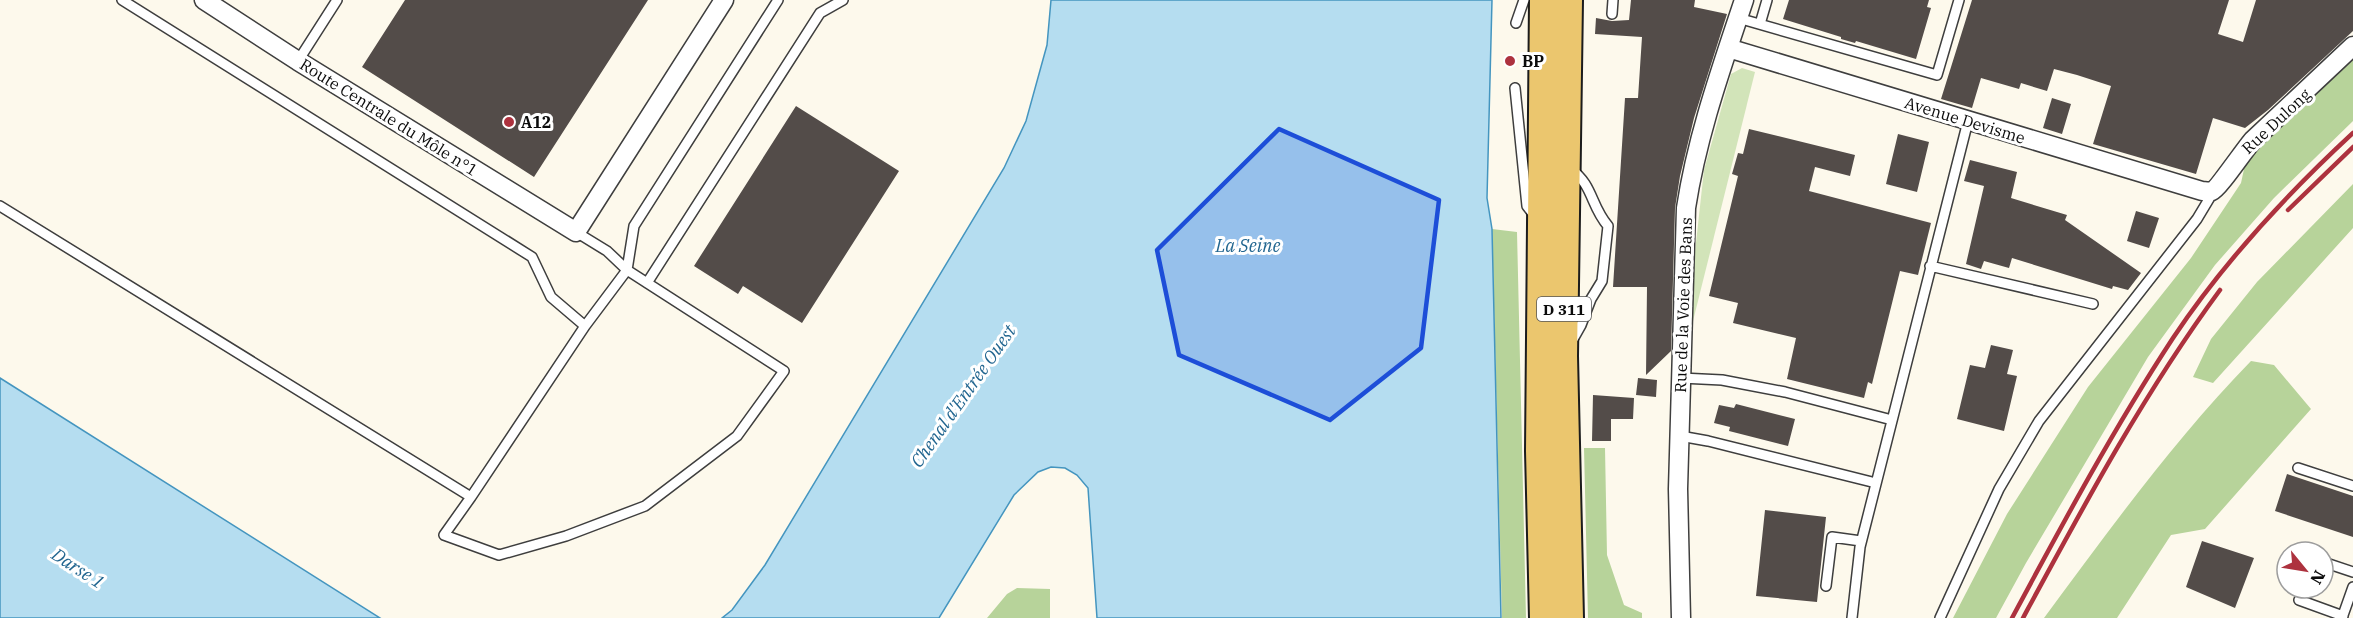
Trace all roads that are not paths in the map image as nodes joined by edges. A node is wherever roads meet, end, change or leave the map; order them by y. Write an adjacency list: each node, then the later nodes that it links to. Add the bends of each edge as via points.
1 (122, 0): 32 (lane, via 532,257 551,297)
2 (204, 0): 20 (street, Route Centrale du Môle n°1)
3 (337, 0): 20 (lane)
4 (724, 0): 27 (street)
5 (778, 0): 29 (lane, via 634,226)
6 (843, 0): 30 (lane, via 820,13)
7 (1524, 0): 16 (lane)
8 (1544, 0): 26 (main road, D 311)
9 (1568, 0): 23 (main road, D 311)
10 (1612, 0): 14 (lane)
11 (1744, 0): 15 (street, Rue de la Voie des Bans)
12 (1767, 0): 17 (lane)
13 (1959, 0): 17 (lane, via 1937,75)
14 (1612, 14)
15 (1738, 18): 17 (lane); 19 (street, Rue de la Voie des Bans)
16 (1516, 23)
17 (1760, 24)
18 (2353, 46): 24 (street, Rue Dulong, via 2253,140 2217,188)
19 (1728, 48): 22 (street, Avenue Devisme); 34 (street, Rue de la Voie des Bans, via 1709,103 1686,208)
20 (298, 61): 27 (street, Route Centrale du Môle n°1)
21 (1515, 88): 26 (lane, via 1527,206)
22 (1968, 121): 24 (street, Avenue Devisme); 28 (lane)
23 (1566, 165): 33 (main road, D 311); 33 (lane, via 1587,184 1598,215 1608,226 1602,281)
24 (2206, 191): 52 (lane, via 2209,199 2197,219 2040,421 1999,489)
25 (0, 206): 40 (lane)
26 (1540, 224): 48 (main road, D 311, via 1539,451)
27 (576, 232): 29 (lane, via 607,251)
28 (1930, 266): 31 (lane); 35 (lane)
29 (627, 270): 30 (lane); 32 (lane)
30 (647, 283): 40 (lane, via 784,371 737,436 645,506 566,536 499,555 444,535)
31 (2093, 304)
32 (585, 326): 40 (lane)
33 (1563, 356): 49 (main road, D 311)
34 (1681, 378): 35 (lane, via 1785,392); 36 (street, Rue de la Voie des Bans)
35 (1892, 420): 38 (lane)
36 (1680, 436): 38 (lane); 50 (street, Rue de la Voie des Bans)
37 (2298, 468): 39 (lane)
38 (1876, 483): 41 (lane)
39 (2353, 486)
40 (471, 497)
41 (1862, 542): 44 (lane, via 1832,537); 51 (lane)
42 (2335, 566): 43 (lane)
43 (2353, 572)
44 (1826, 586)
45 (2353, 587): 47 (lane)
46 (2299, 600): 47 (lane)
47 (2343, 617)
48 (1544, 618)
49 (1569, 618)
50 (1681, 618)
51 (1852, 618)
52 (1940, 618)

